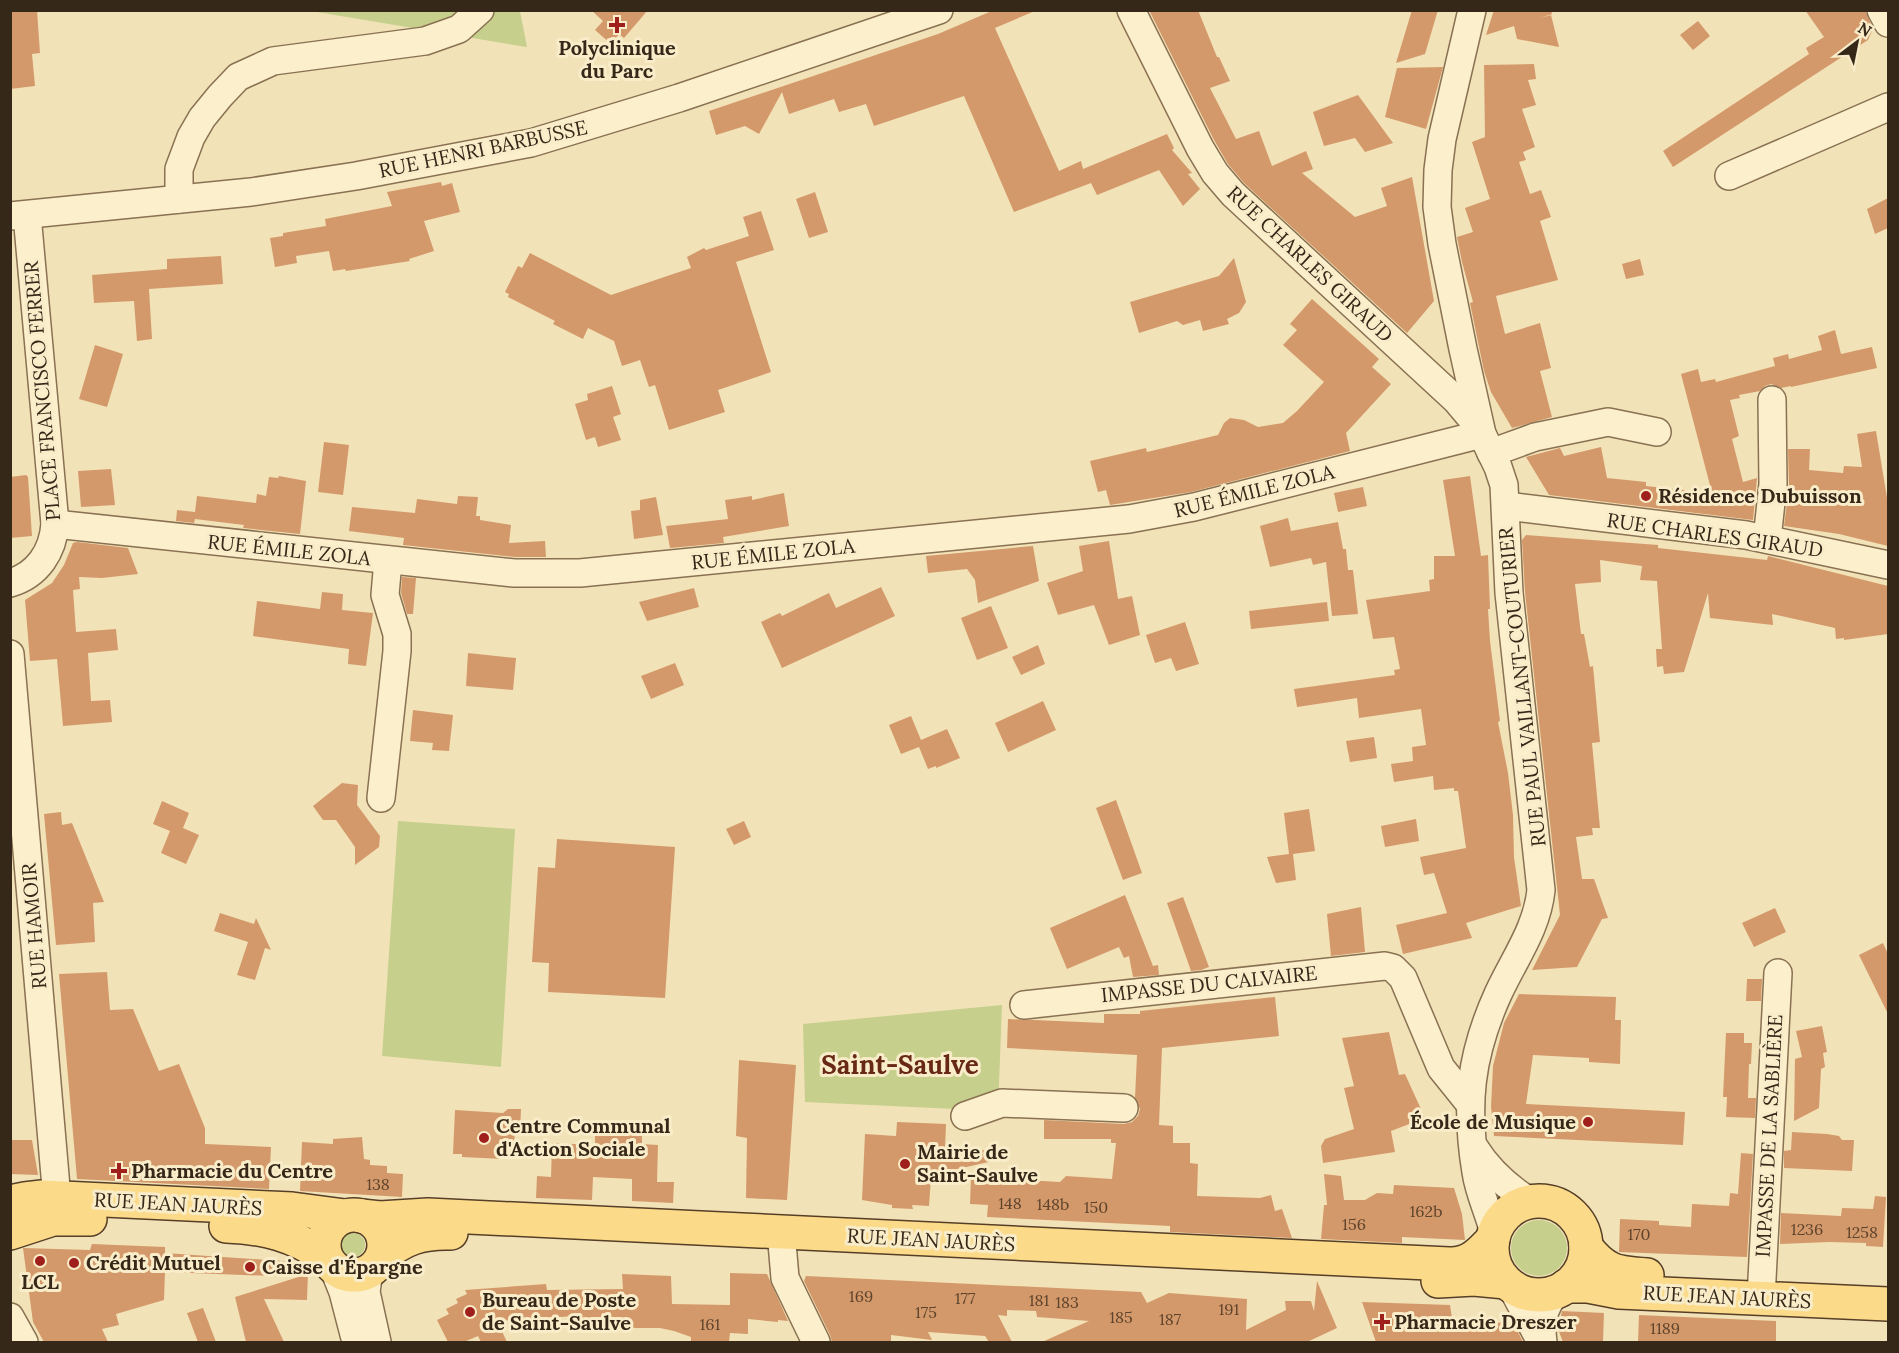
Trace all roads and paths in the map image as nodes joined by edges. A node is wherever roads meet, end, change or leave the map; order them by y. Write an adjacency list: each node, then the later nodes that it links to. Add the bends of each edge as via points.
1 (480, 10): 9 (street, via 459,29 425,41 273,61 238,77 202,118 191,137 179,169)
2 (939, 10): 9 (street, RUE HENRI BARBUSSE, via 657,106 531,143 356,176)
3 (1131, 10): 13 (street, RUE CHARLES GIRAUD, via 1200,148 1228,189 1456,400)
4 (1472, 10): 13 (street, RUE PAUL VAILLANT-COUTURIER, via 1442,139 1437,207 1458,326)
5 (1881, 10): 6 (street)
6 (1888, 23)
7 (1888, 107): 8 (street)
8 (1729, 176)
9 (179, 199): 10 (street, RUE HENRI BARBUSSE)
10 (19, 215): 15 (street, PLACE FRANCISCO FERRER)
11 (1772, 400): 16 (street, via 1773,484)
12 (1657, 432): 13 (street, RUE ÉMILE ZOLA, via 1608,422)
13 (1487, 444): 14 (street, RUE PAUL VAILLANT-COUTURIER, via 1502,477); 17 (street, RUE ÉMILE ZOLA, via 1194,507 1105,522 580,573 530,574)
14 (1506, 506): 16 (street, RUE CHARLES GIRAUD); 24 (street, RUE PAUL VAILLANT-COUTURIER, via 1509,593 1541,890 1534,922 1498,993 1481,1039 1471,1076)
15 (55, 524): 17 (street, RUE ÉMILE ZOLA); 19 (street, PLACE FRANCISCO FERRER, via 53,541 43,560 29,574)
16 (1767, 539): 18 (street, RUE CHARLES GIRAUD)
17 (388, 560): 21 (street, via 385,596 398,651)
18 (1888, 565)
19 (10, 583)
20 (10, 654): 28 (street, RUE HAMOIR)
21 (381, 798)
22 (1778, 973): 41 (street, IMPASSE DE LA SABLIÈRE)
23 (1024, 1005): 24 (street, IMPASSE DU CALVAIRE, via 1377,965 1393,968 1407,984 1441,1068)
24 (1470, 1104): 27 (street, RUE PAUL VAILLANT-COUTURIER)
25 (1124, 1108): 26 (street, via 1014,1102)
26 (965, 1116)
27 (1474, 1146): 30 (street, via 1503,1182); 33 (street, RUE PAUL VAILLANT-COUTURIER, via 1477,1177)
28 (57, 1198): 29 (main road, RUE JEAN JAURÈS); 31 (main road, RUE JEAN JAURÈS, via 292,1209)
29 (10, 1202)
30 (1532, 1202): 33 (main road, via 1511,1210); 35 (main road, via 1554,1204 1569,1212 1582,1230)
31 (353, 1216): 34 (main road, RUE JEAN JAURÈS, via 428,1215); 36 (main road, via 335,1222 327,1231 324,1242); 37 (main road, via 375,1224 380,1230 384,1241)
32 (10, 1233): 36 (main road, RUE JEAN JAURÈS, via 61,1218 245,1227 300,1240)
33 (1493, 1236): 34 (main road, RUE JEAN JAURÈS, via 1472,1259 1461,1264); 38 (main road, via 1494,1262)
34 (781, 1242): 37 (main road, RUE JEAN JAURÈS, via 549,1242 439,1233 406,1239); 38 (main road, RUE JEAN JAURÈS, via 1391,1281 1474,1279); 47 (street, via 787,1284)
35 (1586, 1247): 40 (main road, via 1581,1269); 41 (main road, RUE JEAN JAURÈS, via 1601,1264 1620,1273)
36 (329, 1263): 37 (main road, via 350,1275); 45 (street, via 346,1303)
37 (375, 1264): 46 (street, via 366,1292)
38 (1508, 1284): 40 (main road, via 1532,1294); 48 (street)
39 (1888, 1286): 41 (main road, RUE JEAN JAURÈS)
40 (1560, 1289): 41 (main road, RUE JEAN JAURÈS, via 1584,1286 1619,1292); 48 (street, via 1545,1309)
41 (1762, 1290): 42 (main road, RUE JEAN JAURÈS)
42 (1888, 1304)
43 (10, 1317): 44 (street)
44 (24, 1342)
45 (356, 1342)
46 (377, 1342)
47 (816, 1342)
48 (1542, 1342)

